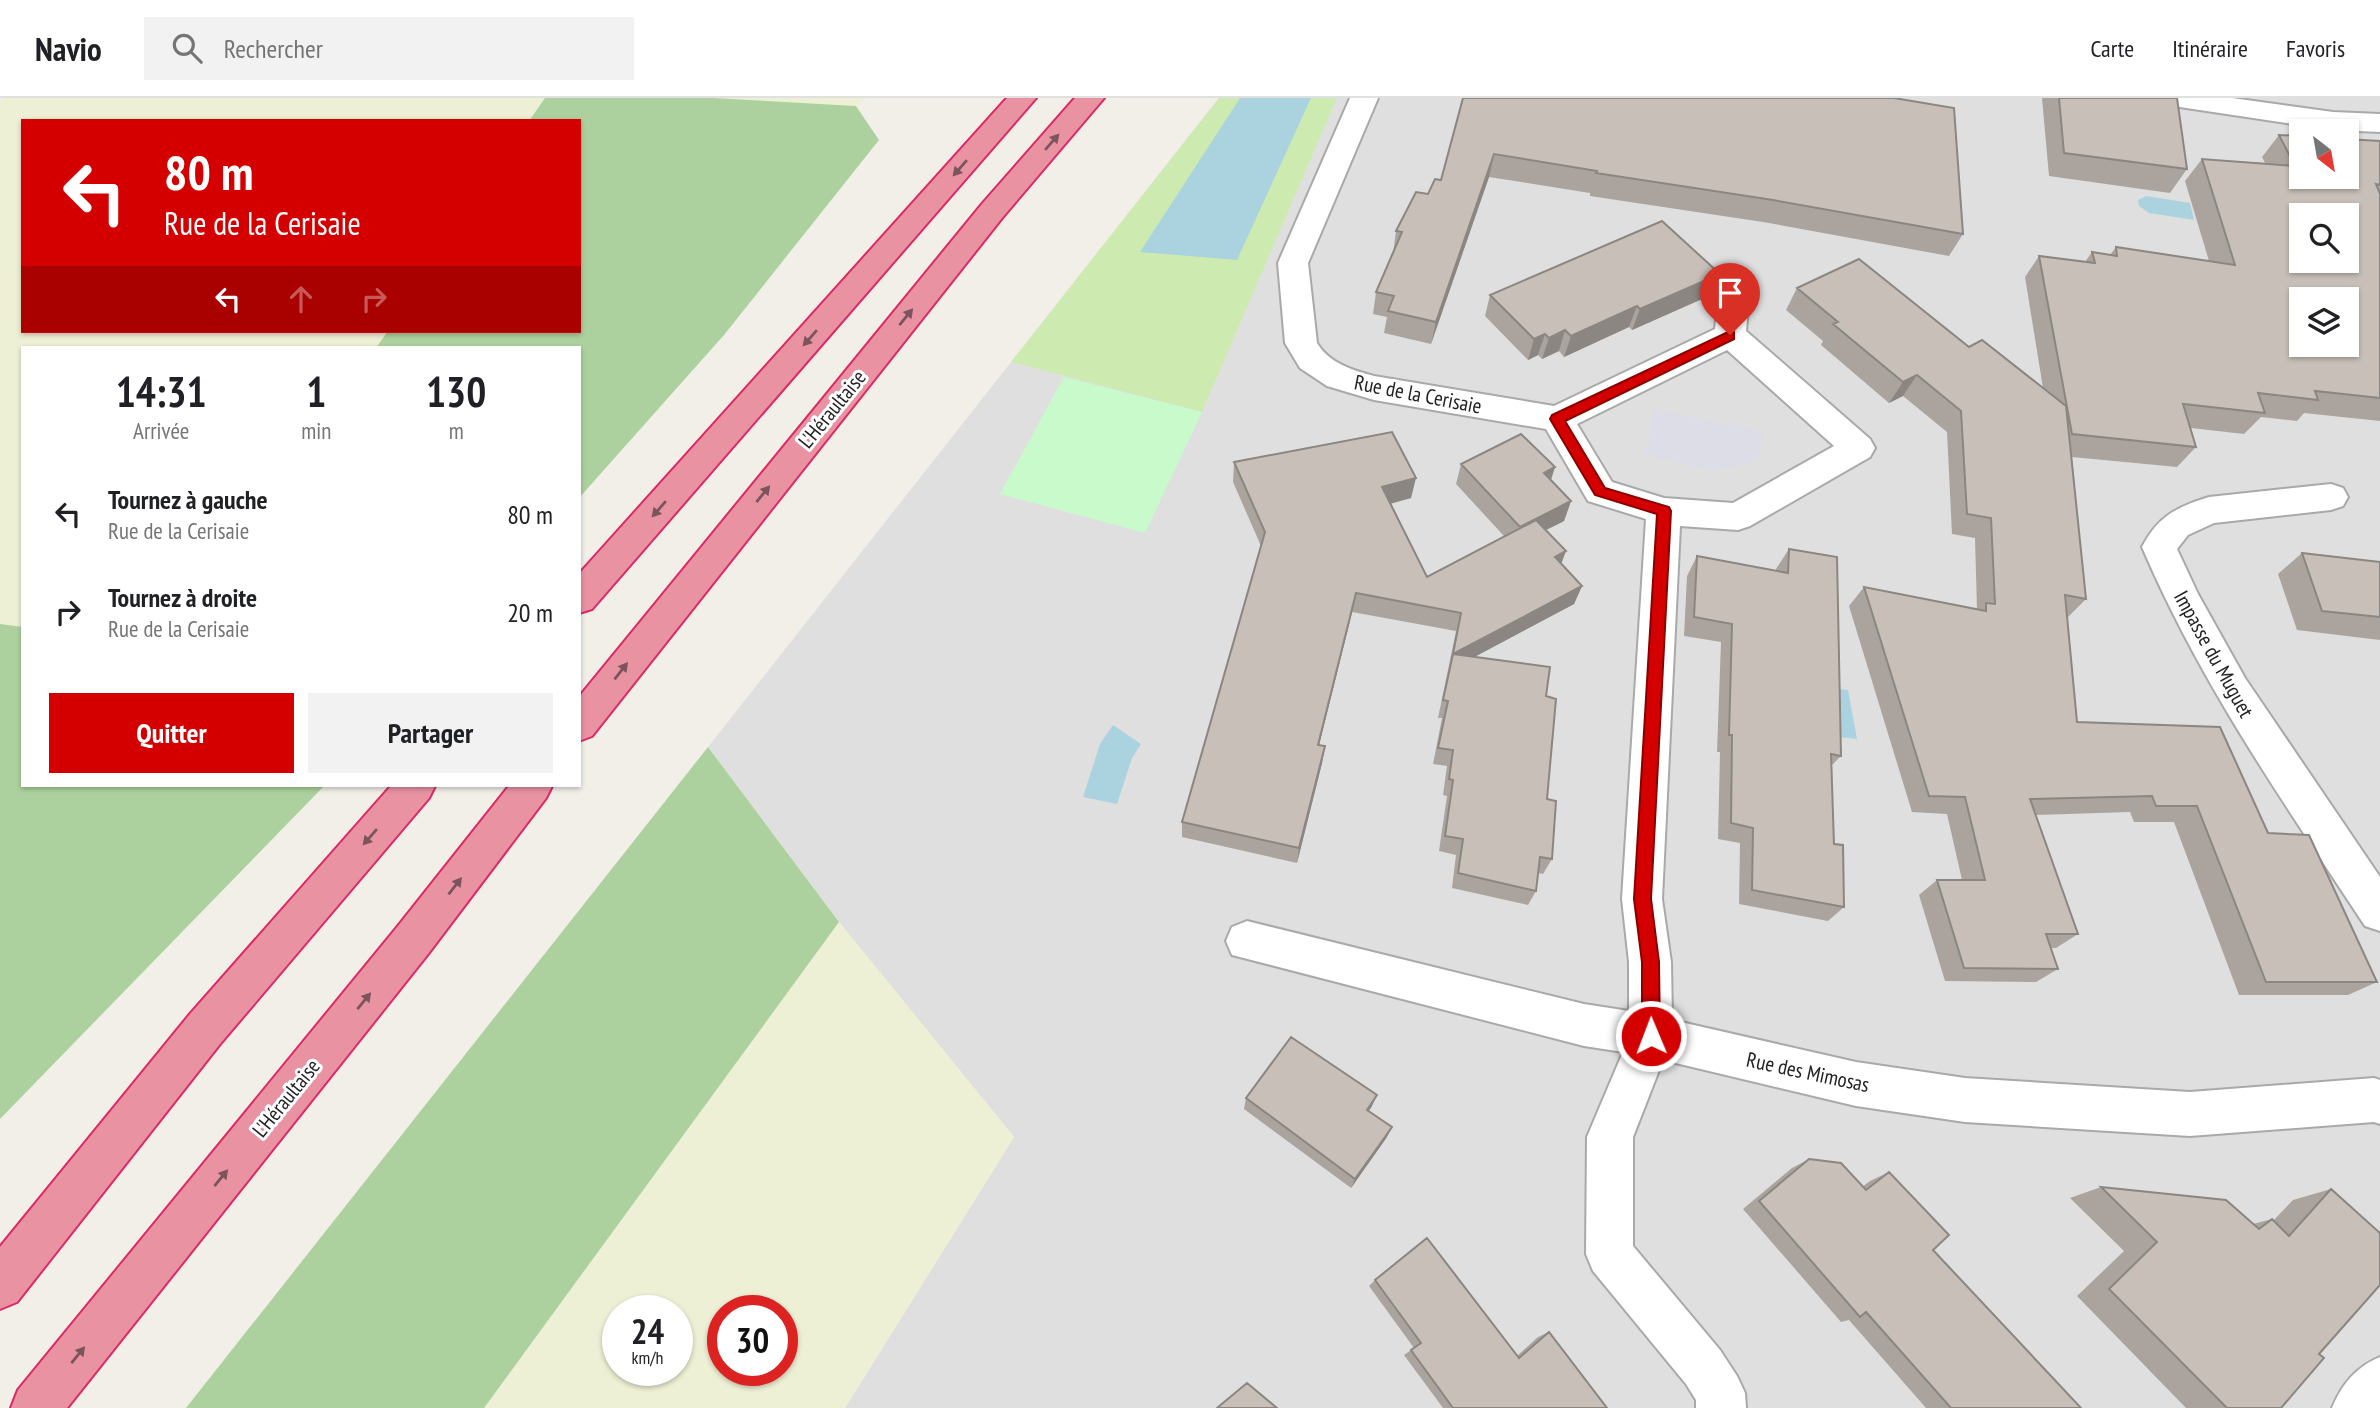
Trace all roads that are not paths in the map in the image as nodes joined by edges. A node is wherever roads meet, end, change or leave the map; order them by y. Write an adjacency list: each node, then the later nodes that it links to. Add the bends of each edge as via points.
1 (1022, 98): 11 (highway, one-way to 11)
2 (1090, 98): 12 (highway, L'Héraultaise, one-way to 2, via 992,211)
3 (1364, 98): 8 (street, Rue de la Cerisaie, via 1293,263 1301,343 1311,360 1338,378 1374,388)
4 (2173, 98): 5 (street)
5 (2380, 124)
6 (1734, 285): 7 (street)
7 (1730, 335): 8 (street); 10 (street, via 1858,448 1738,516)
8 (1557, 419): 10 (street, via 1600,492)
9 (2331, 497): 15 (street, Impasse du Muguet, via 2209,510 2176,525 2159,547 2180,600 2239,704)
10 (1664, 511): 18 (street, via 1642,899 1650,962)
11 (581, 597)
12 (581, 723)
13 (414, 787): 17 (highway, one-way to 17)
14 (531, 787): 23 (highway, L'Héraultaise, one-way to 14)
15 (2380, 912)
16 (1247, 941): 18 (street, Rue des Mimosas, via 1584,1025)
17 (205, 1029): 20 (highway); 21 (highway)
18 (1651, 1036): 19 (street, Rue des Mimosas, via 1856,1084 1965,1100 2190,1114); 24 (street, via 1610,1137 1610,1254 1703,1367 1720,1393)
19 (2380, 1102)
20 (0, 1254)
21 (0, 1285)
22 (2380, 1382): 25 (street)
23 (36, 1408)
24 (1721, 1408)
25 (2357, 1408)

